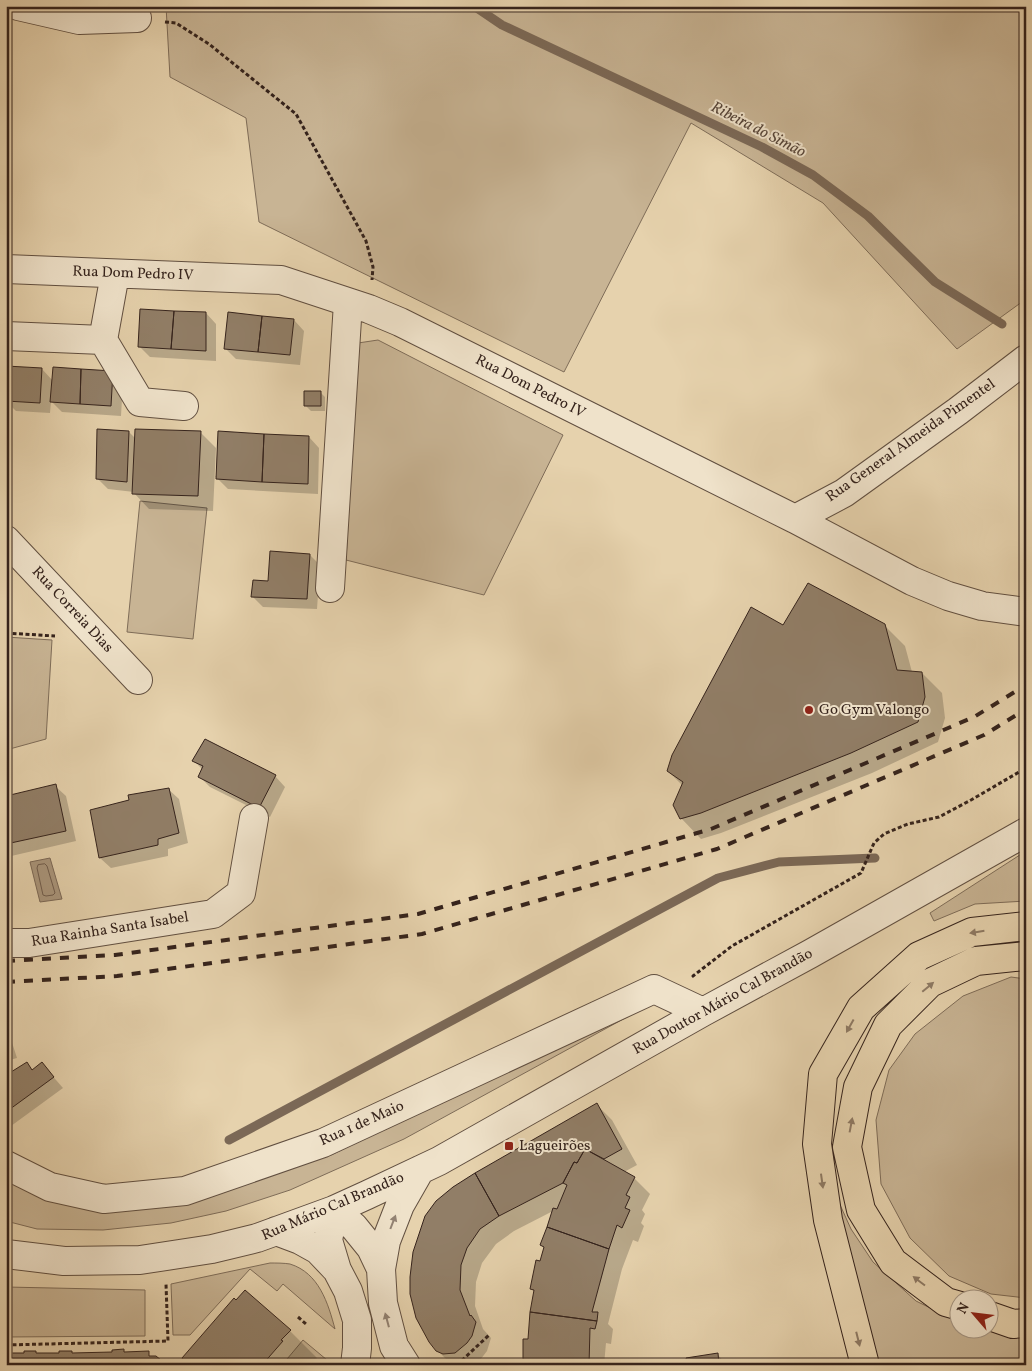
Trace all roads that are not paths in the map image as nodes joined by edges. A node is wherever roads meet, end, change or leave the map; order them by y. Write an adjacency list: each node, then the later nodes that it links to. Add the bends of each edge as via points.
1 (18, 6): 2 (street, via 79,20)
2 (137, 18)
3 (6, 269): 4 (street, Rua Dom Pedro IV)
4 (115, 274): 5 (street, Rua Dom Pedro IV, via 281,280); 7 (street)
5 (359, 306): 10 (street, Rua Dom Pedro IV, via 400,322); 12 (street)
6 (6, 336): 7 (street)
7 (103, 340): 9 (street, via 140,402)
8 (1026, 360): 10 (street, Rua General Almeida Pimentel, via 844,493)
9 (184, 406)
10 (795, 519): 13 (street, Rua Dom Pedro IV, via 912,581 948,596 982,606)
11 (6, 540): 14 (street, Rua Correia Dias)
12 (330, 588)
13 (1026, 612)
14 (138, 680)
15 (254, 818): 18 (street, Rua Rainha Santa Isabel, via 241,893 213,914)
16 (1026, 832): 20 (street, Rua Doutor Mário Cal Brandão)
17 (1026, 926): 33 (highway, one-way to 33, via 972,932 919,956 860,1008 824,1074 817,1144 828,1220)
18 (6, 943)
19 (1026, 956): 28 (highway, one-way to 19, via 893,1262 861,1210 847,1147 858,1087 888,1025 930,983 976,961)
20 (703, 1012): 21 (street, Rua 1 de Maio, via 654,989 323,1143 185,1191 104,1199 50,1187); 22 (street, Rua Doutor Mário Cal Brandão)
21 (6, 1165)
22 (420, 1170): 23 (street, Rua Mário Cal Brandão); 26 (street, one-way to 22, via 386,1240 400,1205)
23 (334, 1210): 24 (street, Rua Mário Cal Brandão); 26 (street, via 371,1248); 27 (street, via 328,1240)
24 (276, 1232): 25 (street, Rua Mário Cal Brandão, via 212,1250 140,1260 64,1260); 27 (street, via 318,1250)
25 (6, 1254)
26 (381, 1269): 32 (street, one-way to 26, via 394,1346 383,1303)
27 (337, 1270): 31 (street, via 348,1291 356,1320)
28 (950, 1303)
29 (1000, 1319): 30 (highway, via 1013,1324)
30 (1026, 1323)
31 (354, 1365)
32 (406, 1365)
33 (865, 1365)

